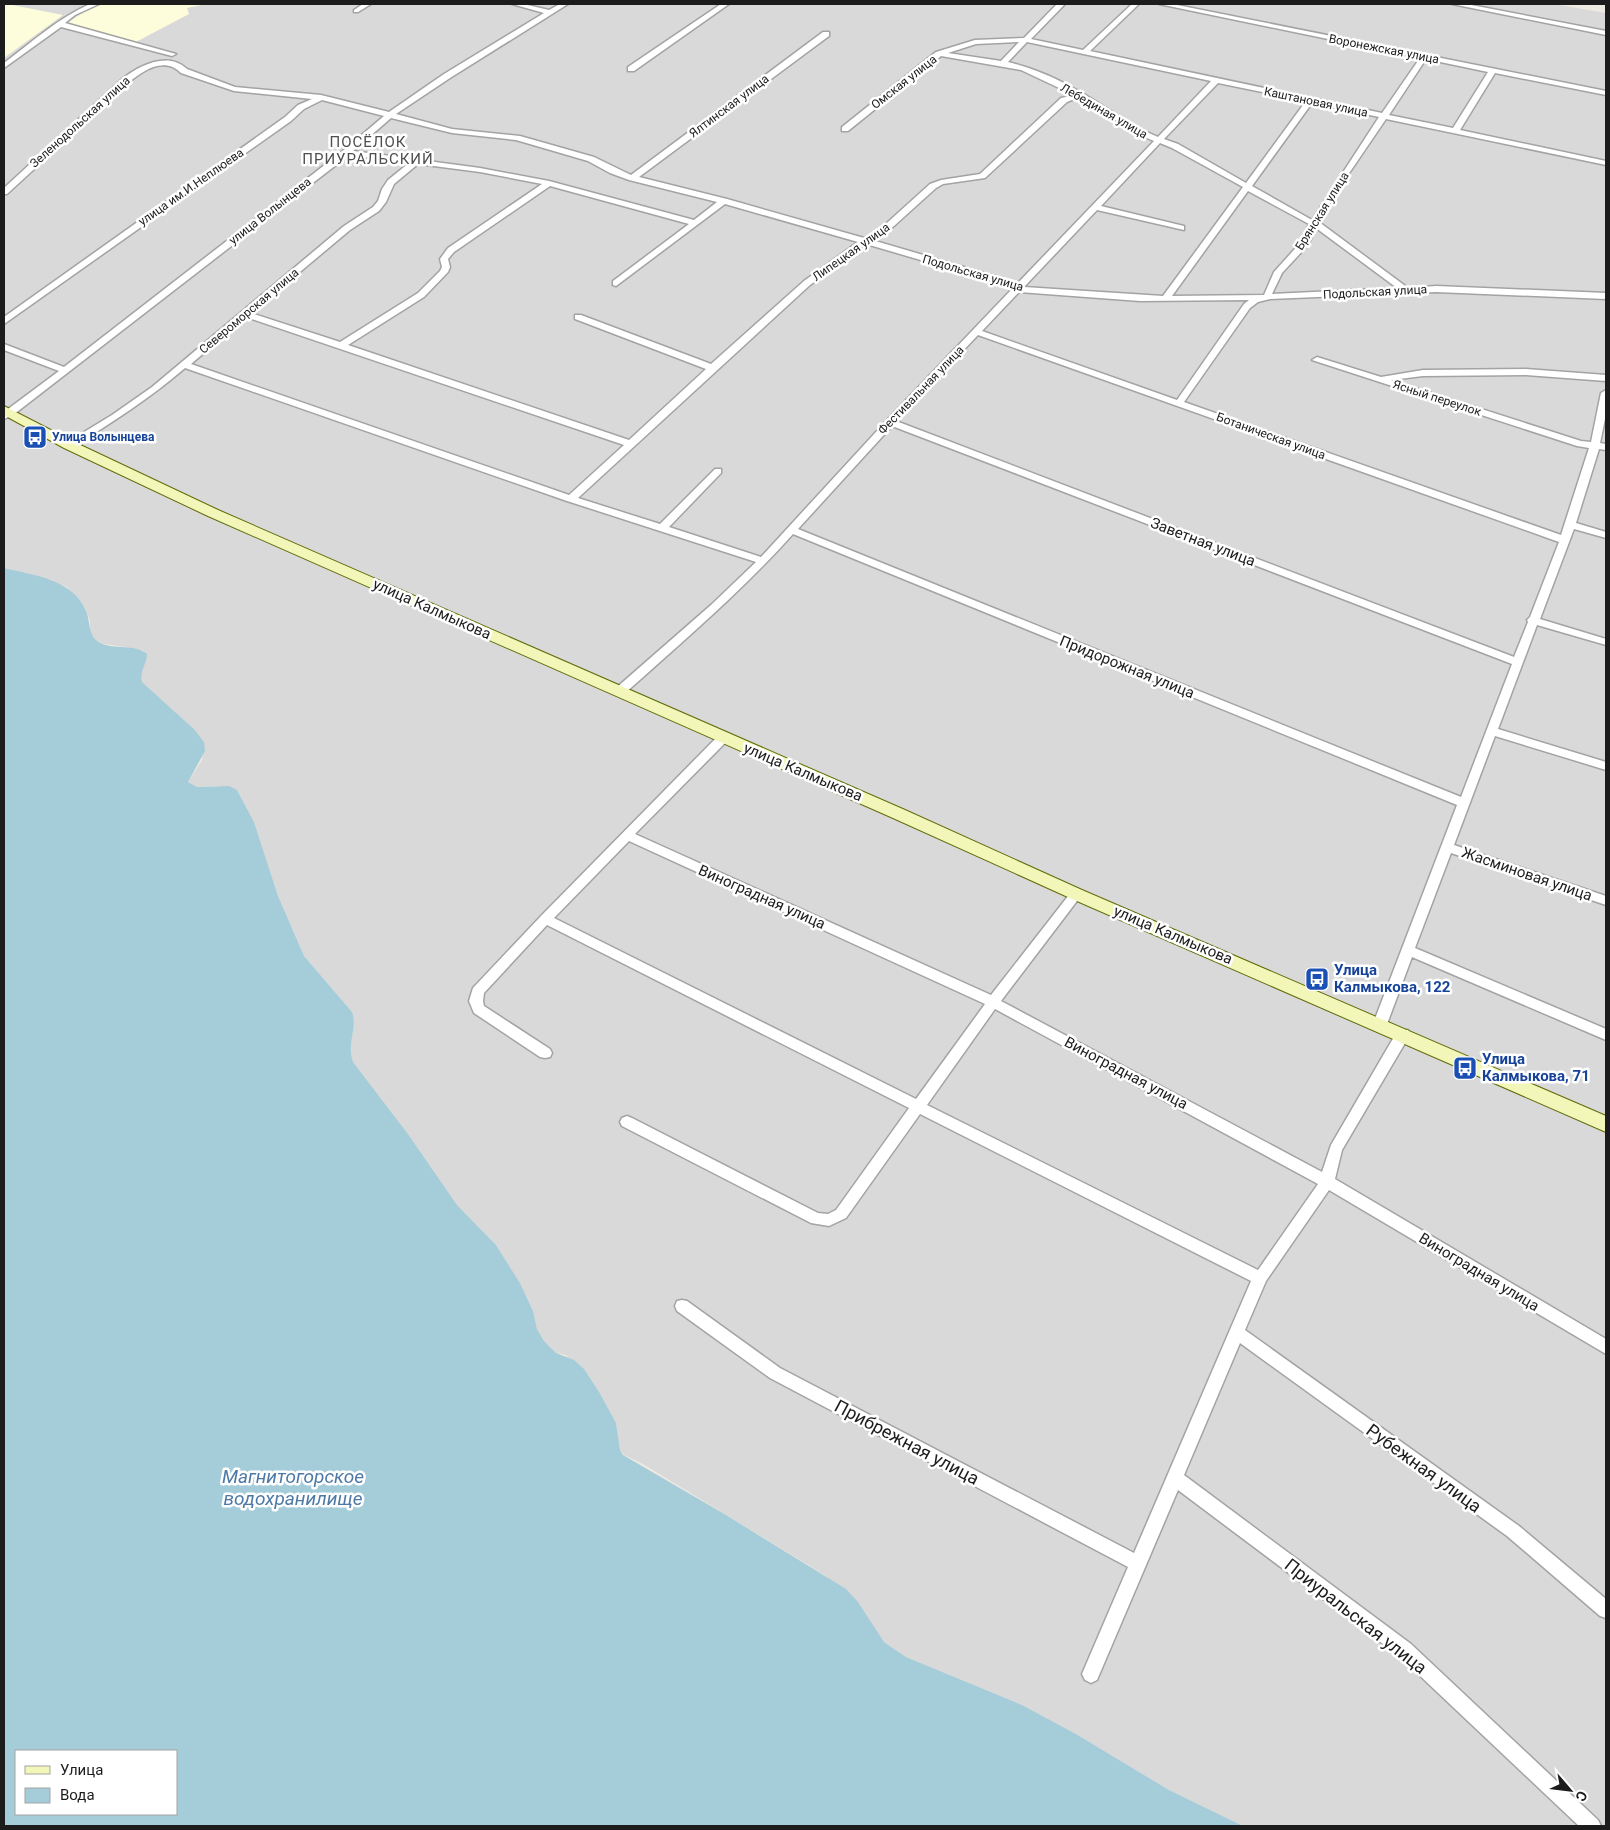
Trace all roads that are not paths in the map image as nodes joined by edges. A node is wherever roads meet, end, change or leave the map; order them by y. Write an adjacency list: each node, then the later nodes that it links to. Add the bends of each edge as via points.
1 (95, 4): 12 (street)
2 (367, 4): 10 (street)
3 (515, 4): 11 (street)
4 (564, 4): 11 (street, улица Волынцева)
5 (724, 4): 22 (street)
6 (1061, 4): 15 (street)
7 (1136, 4): 16 (street)
8 (1162, 4): 19 (street, Воронежская улица)
9 (1456, 4): 13 (street)
10 (356, 11)
11 (549, 12): 29 (street, улица Волынцева)
12 (59, 24): 17 (street); 21 (street)
13 (1606, 33)
14 (826, 34): 37 (street, Ялтинская улица)
15 (1027, 40): 16 (street, Каштановая улица); 18 (street, Омская улица, via 975,42); 20 (street)
16 (1086, 52): 24 (street, Каштановая улица)
17 (172, 54)
18 (939, 54): 20 (street, Лебединая улица); 31 (street, Омская улица)
19 (1424, 57): 23 (street, Воронежская улица); 30 (street, Брянская улица)
20 (1003, 63): 27 (street, Лебединая улица, via 1024,68)
21 (4, 66)
22 (631, 69)
23 (1492, 71): 25 (street, Воронежская улица); 32 (street)
24 (1215, 81): 28 (street, Каштановая улица); 33 (street, Фестивальная улица)
25 (1606, 93)
26 (321, 97): 29 (street); 40 (street, Зеленодольская улица, via 234,89 184,71 174,63 163,62 142,69 125,81); 55 (street, улица им.И.Неплюева, via 301,107)
27 (1086, 100): 33 (street, Лебединая улица); 46 (street, Липецкая улица, via 1067,98 982,176 937,184 881,233)
28 (1310, 101): 30 (street, Каштановая улица); 39 (street)
29 (390, 115): 34 (street, улица Волынцева); 37 (street, Подольская улица, via 452,131 517,138 591,159)
30 (1384, 116): 32 (street, Каштановая улица); 43 (street, Брянская улица)
31 (845, 129)
32 (1455, 132): 36 (street, Каштановая улица)
33 (1159, 142): 39 (street, Лебединая улица, via 1199,158); 42 (street, Фестивальная улица)
34 (347, 152): 35 (street); 62 (street, улица Волынцева)
35 (415, 162): 38 (street); 53 (street, Североморская улица, via 386,188 376,209 347,228)
36 (1606, 163)
37 (632, 178): 41 (street, Подольская улица)
38 (549, 183): 44 (street); 57 (street, via 451,250 444,259 444,272 421,295)
39 (1245, 187): 43 (street, Лебединая улица); 51 (street)
40 (4, 192)
41 (724, 201): 44 (street); 46 (street, Подольская улица)
42 (1097, 206): 45 (street); 48 (street, Фестивальная улица)
43 (1314, 222): 49 (street, Лебединая улица); 52 (street, Брянская улица, via 1305,243 1278,272)
44 (696, 223): 47 (street)
45 (1181, 228)
46 (864, 241): 48 (street, Подольская улица, via 1002,281); 61 (street, Липецкая улица, via 807,283)
47 (616, 283)
48 (1018, 289): 51 (street, Подольская улица); 56 (street, Фестивальная улица)
49 (1405, 290): 50 (street, Подольская улица); 52 (street, Подольская улица)
50 (1606, 296)
51 (1166, 298): 52 (street, Подольская улица)
52 (1267, 298): 66 (street, via 1255,300 1247,306)
53 (244, 312): 57 (street); 60 (street, Североморская улица)
54 (578, 317): 61 (street)
55 (4, 321)
56 (977, 332): 66 (street, Ботаническая улица); 68 (street, Фестивальная улица)
57 (340, 346): 69 (street)
58 (4, 348): 62 (street)
59 (1317, 360): 64 (street)
60 (184, 365): 70 (street, Североморская улица, via 138,402); 74 (street)
61 (712, 368): 69 (street, Липецкая улица)
62 (65, 370): 67 (street, улица Волынцева)
63 (1606, 378): 64 (street, Ясный переулок, via 1518,372 1423,373)
64 (1381, 380): 71 (street, Ясный переулок, via 1580,444)
65 (1606, 393): 71 (street)
66 (1180, 403): 79 (street, Ботаническая улица)
67 (6, 413): 70 (main road, улица Калмыкова)
68 (890, 422): 77 (street, Фестивальная улица); 83 (street, Заветная улица)
69 (631, 444): 74 (street, Липецкая улица)
70 (69, 445): 84 (main road, улица Калмыкова, via 213,513)
71 (1595, 445): 72 (street, Ясный переулок); 75 (street)
72 (1606, 447)
73 (718, 471): 76 (street)
74 (572, 500): 76 (street)
75 (1570, 525): 78 (street); 79 (street)
76 (662, 528): 80 (street)
77 (791, 530): 80 (street, Фестивальная улица); 88 (street, Придорожная улица)
78 (1606, 535)
79 (1564, 540): 81 (street)
80 (763, 561): 84 (street, Фестивальная улица)
81 (1532, 620): 82 (street); 83 (street)
82 (1606, 642)
83 (1517, 662): 85 (street)
84 (620, 691): 86 (main road, улица Калмыкова)
85 (1491, 730): 87 (street); 88 (street)
86 (723, 738): 89 (street); 91 (main road, улица Калмыкова)
87 (1606, 766)
88 (1464, 803): 90 (street)
89 (628, 836): 93 (street); 95 (street, Виноградная улица)
90 (1447, 847): 92 (street, Жасминовая улица); 94 (street)
91 (1076, 894): 95 (street); 96 (main road, улица Калмыкова)
92 (1606, 901)
93 (545, 919): 99 (street, via 478,991 476,1001 478,1009); 100 (street)
94 (1408, 950): 96 (street); 98 (street)
95 (993, 1002): 100 (street); 103 (street, Виноградная улица)
96 (1380, 1024): 97 (main road, улица Калмыкова)
97 (1402, 1034): 102 (main road, улица Калмыкова); 103 (street, via 1336,1149)
98 (1606, 1036)
99 (545, 1053)
100 (917, 1105): 101 (street, via 854,1198 841,1214 829,1220 816,1219); 104 (street)
101 (627, 1122)
102 (1606, 1124)
103 (1327, 1182): 104 (street); 107 (street, Виноградная улица)
104 (1260, 1278): 106 (street)
105 (682, 1306): 109 (street, Прибрежная улица, via 775,1373)
106 (1237, 1332): 108 (street); 110 (street, Рубежная улица, via 1513,1531)
107 (1606, 1347)
108 (1176, 1479): 109 (street); 112 (street, Приуральская улица, via 1405,1650)
109 (1139, 1564): 111 (street)
110 (1606, 1610)
111 (1091, 1674)
112 (1592, 1826)

